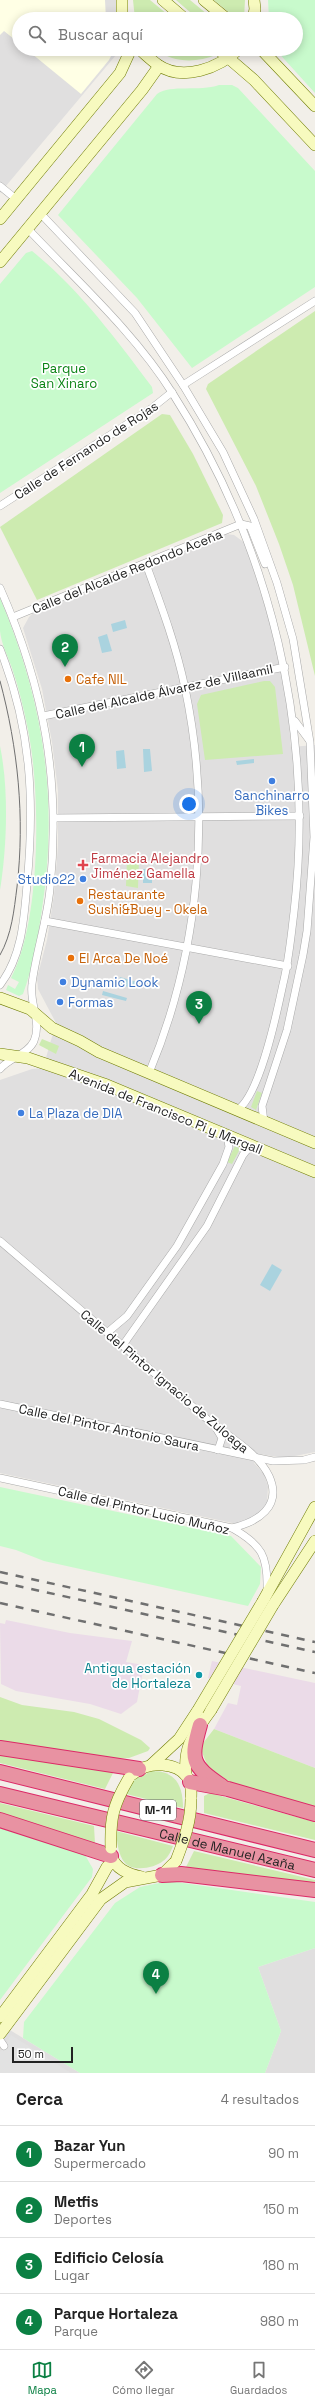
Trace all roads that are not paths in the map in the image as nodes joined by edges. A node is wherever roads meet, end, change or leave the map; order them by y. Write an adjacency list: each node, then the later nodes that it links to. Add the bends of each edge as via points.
1 (122, 0): 5 (street)
2 (164, 0): 6 (street)
3 (204, 0): 7 (street)
4 (254, 0): 8 (street)
5 (122, 12)
6 (177, 12)
7 (219, 12)
8 (254, 12)
9 (128, 56): 18 (street, via 120,73)
10 (147, 56): 14 (street)
11 (227, 56): 13 (street)
12 (268, 56): 15 (street)
13 (229, 58): 14 (street, via 207,70 183,72); 16 (street, via 254,80)
14 (159, 66): 20 (street)
15 (315, 106)
16 (315, 145)
17 (0, 186): 18 (street)
18 (16, 199): 19 (street)
19 (2, 212)
20 (40, 214): 21 (street); 24 (street, via 135,313)
21 (28, 229): 22 (street); 25 (street, via 121,326)
22 (0, 262)
23 (315, 301): 24 (street)
24 (183, 385): 29 (street, via 223,452 254,519)
25 (172, 392): 26 (street, Calle de Fernando de Rojas, via 152,408); 27 (street, via 212,460)
26 (0, 506)
27 (241, 524): 28 (street, Calle del Alcalde Redondo Aceña); 29 (street, via 250,526 264,562); 33 (street, via 268,600)
28 (146, 564): 31 (street, Calle del Alcalde Redondo Aceña); 34 (street, via 168,623)
29 (277, 583): 37 (street, via 293,640)
30 (0, 588): 31 (street)
31 (13, 617): 35 (street, via 35,679)
32 (0, 648): 46 (street, via 25,731 32,826 25,914 11,969)
33 (284, 667): 34 (street, Calle del Alcalde Álvarez de Villaamil); 36 (street)
34 (185, 688): 35 (street, Calle del Alcalde Álvarez de Villaamil); 39 (street, via 194,746)
35 (43, 716): 40 (street, via 52,773)
36 (294, 719): 37 (street); 38 (street)
37 (313, 742): 42 (street, via 314,837)
38 (300, 816): 39 (street); 45 (street, via 298,879)
39 (198, 817): 40 (street); 44 (street, via 198,871)
40 (54, 818): 41 (street, via 53,856)
41 (45, 921): 44 (street); 48 (street, via 32,984)
42 (307, 931): 43 (street); 54 (street, via 287,1030 262,1106)
43 (315, 932)
44 (187, 947): 45 (street); 52 (street, via 160,1048)
45 (288, 966): 53 (street, via 272,1031 254,1086 246,1103)
46 (0, 985)
47 (0, 998): 48 (street, Avenida de Francisco Pi y Margall, via 22,1005)
48 (35, 1014): 50 (street, via 37,1030 34,1040 29,1048); 52 (street, Avenida de Francisco Pi y Margall, via 52,1028 96,1051)
49 (0, 1054): 50 (street, Avenida de Francisco Pi y Margall)
50 (16, 1056): 51 (street); 55 (street, Avenida de Francisco Pi y Margall, via 40,1061 100,1082)
51 (0, 1069)
52 (149, 1073): 53 (street, Avenida de Francisco Pi y Margall)
53 (237, 1110): 54 (street, Avenida de Francisco Pi y Margall)
54 (264, 1122): 56 (street, Avenida de Francisco Pi y Margall)
55 (227, 1135): 57 (street, Avenida de Francisco Pi y Margall); 60 (street, via 229,1147 223,1164 177,1246 127,1316)
56 (315, 1143)
57 (257, 1147): 58 (street, Avenida de Francisco Pi y Margall); 61 (street, via 247,1150 243,1155 207,1226)
58 (315, 1172)
59 (0, 1241): 60 (street, Calle del Pintor Ignacio de Zuloaga)
60 (108, 1332): 61 (street, Calle del Pintor Ignacio de Zuloaga)
61 (123, 1345): 63 (street, Calle del Pintor Ignacio de Zuloaga)
62 (0, 1404): 64 (street, Calle del Pintor Antonio Saura)
63 (214, 1425): 64 (street, Calle del Pintor Antonio Saura, via 222,1438); 66 (street, Calle del Pintor Ignacio de Zuloaga)
64 (218, 1450): 66 (street, Calle del Pintor Antonio Saura)
65 (315, 1457): 66 (street, Calle del Pintor Antonio Saura, via 292,1461)
66 (256, 1458): 69 (street, Calle del Pintor Ignacio de Zuloaga, via 269,1476 272,1492 270,1504 252,1523)
67 (0, 1478): 69 (street, Calle del Pintor Lucio Muñoz)
68 (315, 1507): 71 (street)
69 (232, 1528): 71 (street, Calle del Pintor Lucio Muñoz, via 250,1538 266,1560)
70 (315, 1541): 71 (street)
71 (268, 1600): 72 (street, bridge, via 211,1710); 74 (street, bridge, via 179,1739)
72 (200, 1725): 76 (street, via 184,1758); 77 (highway, via 193,1751 198,1765 205,1774)
73 (0, 1748): 74 (highway)
74 (140, 1771): 76 (street, via 171,1766); 82 (street, bridge, via 119,1794 110,1821)
75 (0, 1772): 81 (highway, Calle de Manuel Azaña / M-11)
76 (188, 1779): 77 (highway); 84 (street, bridge, via 191,1799 189,1822 176,1861)
77 (228, 1789): 79 (highway)
78 (0, 1794): 83 (highway, Calle de Manuel Azaña / M-11)
79 (315, 1814)
80 (0, 1820): 82 (highway)
81 (315, 1850)
82 (112, 1855): 85 (street, via 125,1873); 87 (street, via 92,1894)
83 (315, 1870)
84 (162, 1875): 85 (street); 86 (highway, via 181,1874)
85 (145, 1878): 88 (street, via 125,1882 101,1899)
86 (315, 1890)
87 (0, 2018)
88 (0, 2034)

